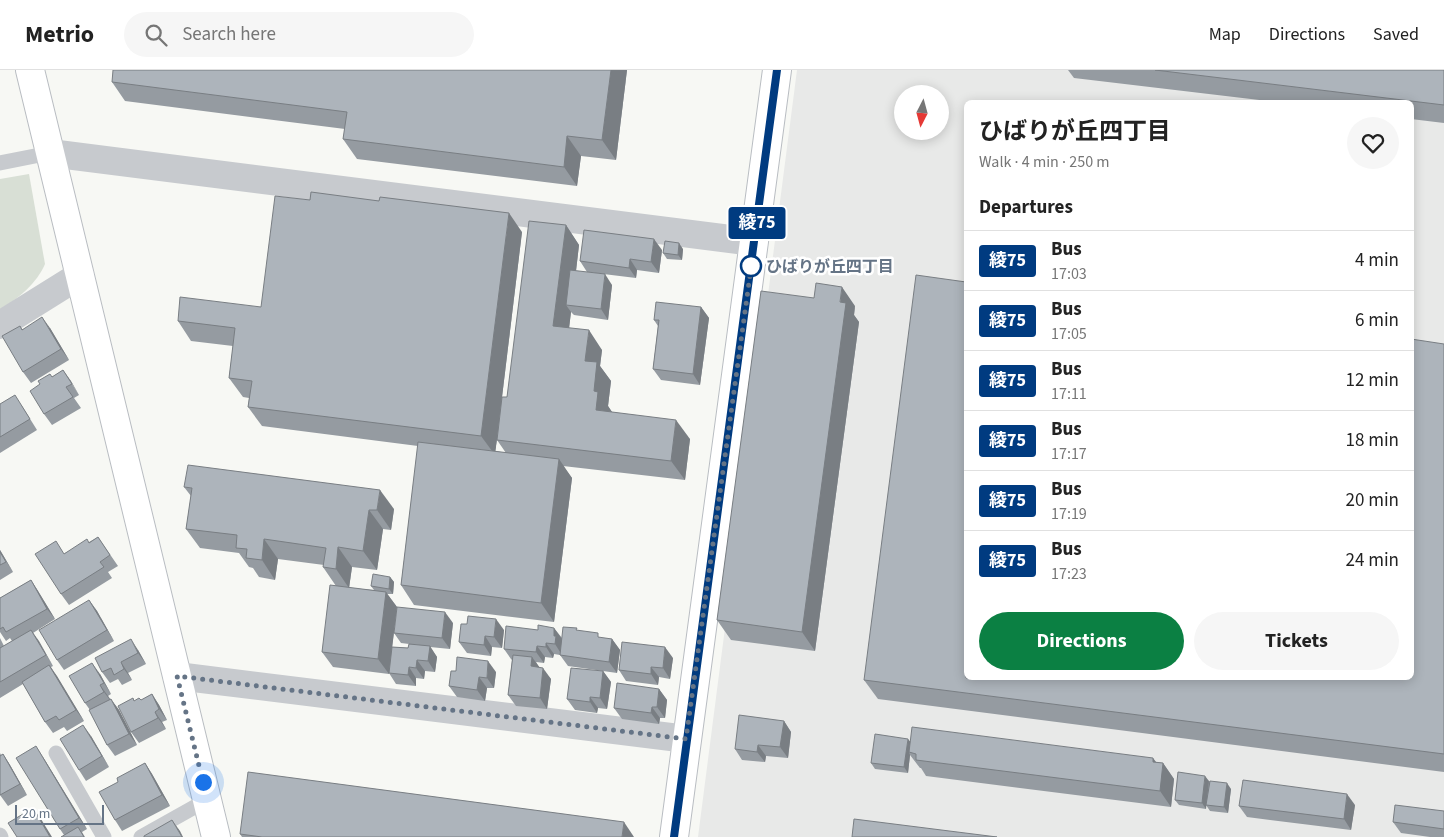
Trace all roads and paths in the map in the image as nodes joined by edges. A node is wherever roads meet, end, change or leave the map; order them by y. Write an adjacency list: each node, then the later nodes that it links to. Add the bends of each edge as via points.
1 (30, 70): 3 (street)
2 (777, 70): 5 (street)
3 (50, 153): 4 (lane); 5 (street); 6 (street)
4 (0, 163)
5 (754, 242): 9 (street)
6 (80, 275): 7 (street); 8 (street)
7 (0, 326)
8 (177, 676): 9 (street); 11 (street)
9 (686, 739): 15 (street)
10 (56, 753): 12 (lane)
11 (207, 800): 13 (lane); 14 (street)
12 (104, 837)
13 (141, 837)
14 (216, 837)
15 (674, 837)

